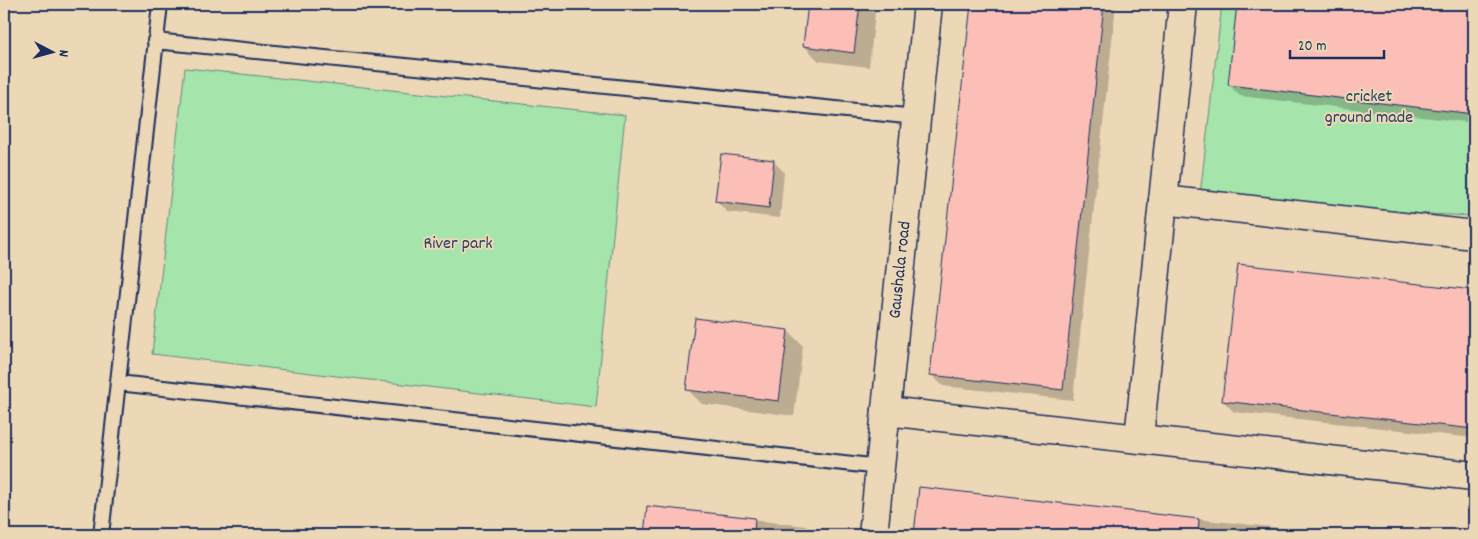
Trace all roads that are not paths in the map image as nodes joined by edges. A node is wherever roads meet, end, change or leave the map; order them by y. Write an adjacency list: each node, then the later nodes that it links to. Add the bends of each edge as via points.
1 (160, 4): 4 (lane)
2 (928, 4): 5 (street, Gaushala road)
3 (1183, 4): 6 (street)
4 (156, 41): 5 (lane); 8 (lane)
5 (916, 117): 9 (street, Gaushala road)
6 (1163, 200): 7 (street); 10 (street)
7 (1474, 236)
8 (118, 383): 11 (lane); 13 (lane)
9 (886, 411): 10 (street); 11 (street, Gaushala road)
10 (1139, 438): 12 (street)
11 (880, 467): 14 (street, Gaushala road)
12 (1474, 476)
13 (102, 535)
14 (873, 535)

